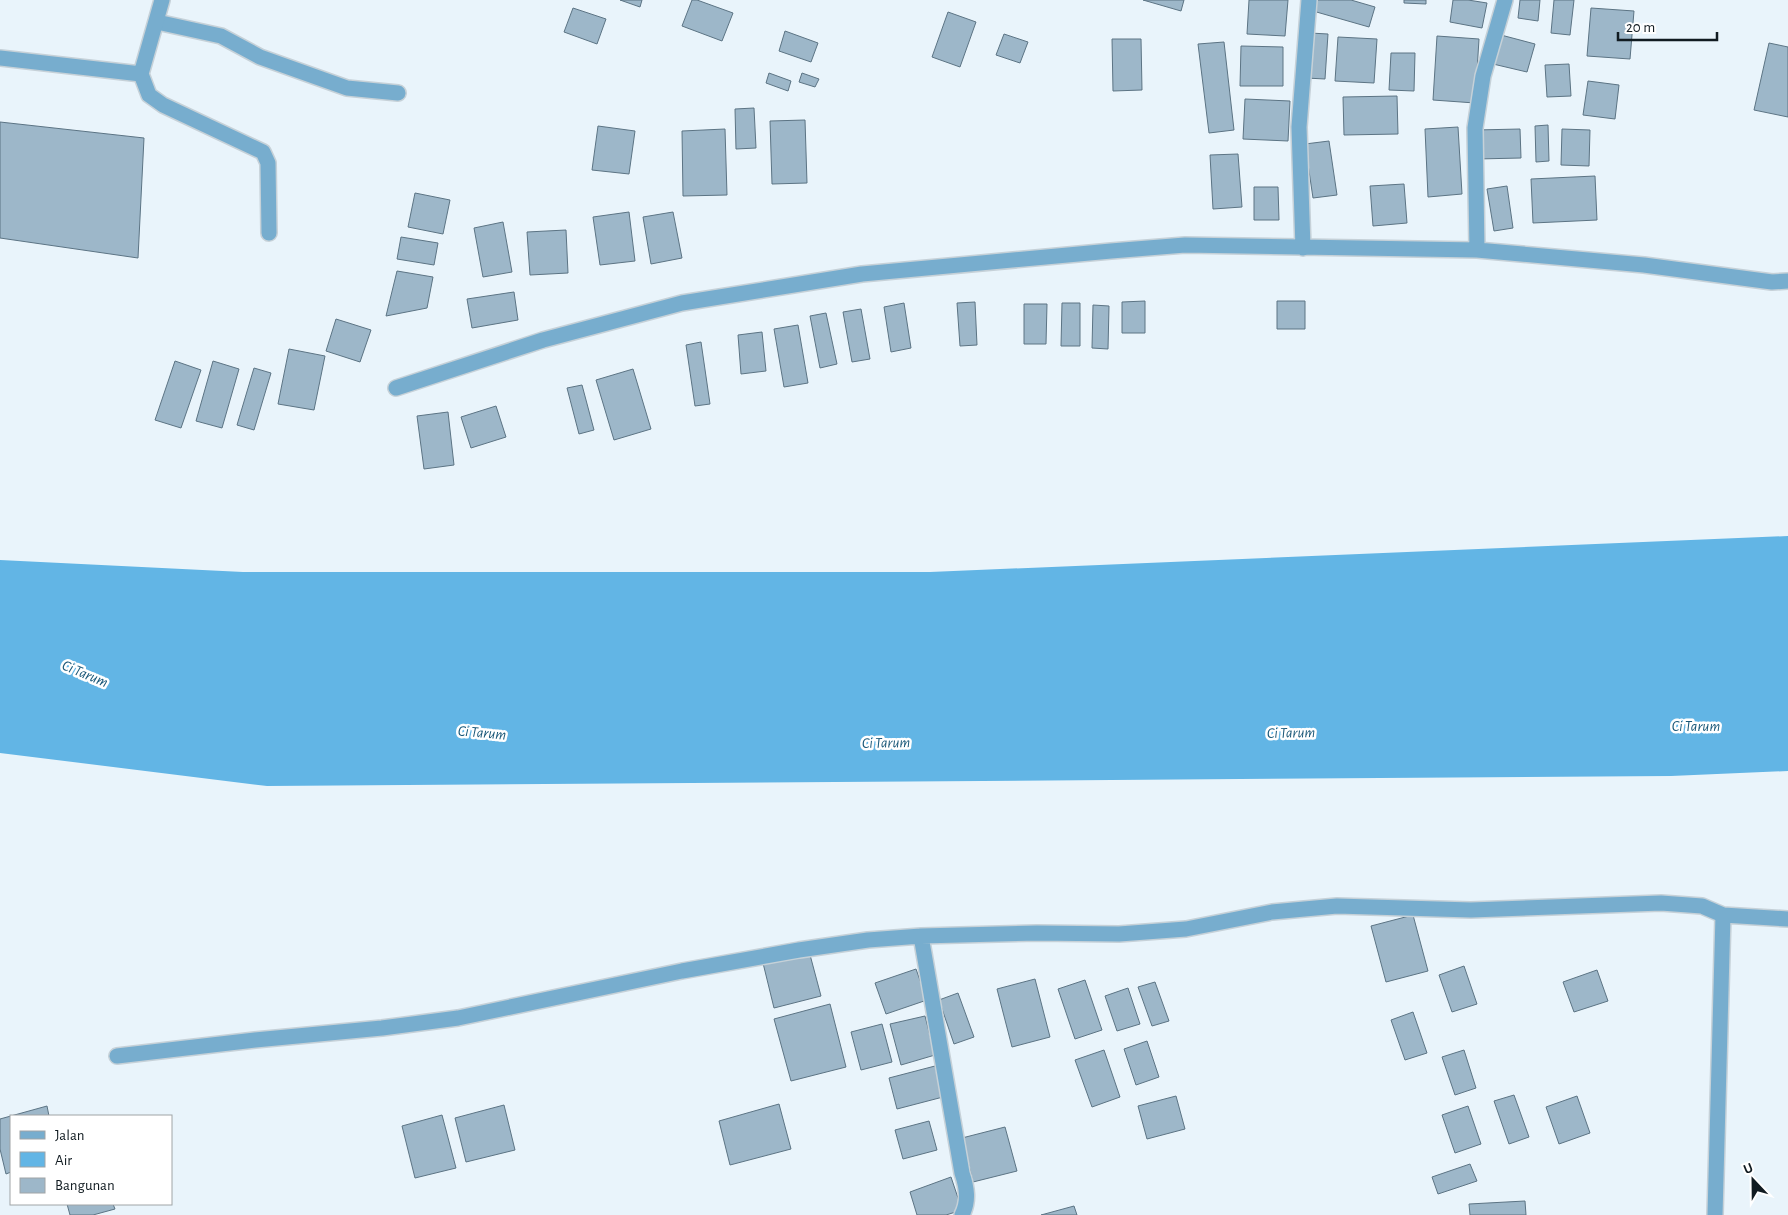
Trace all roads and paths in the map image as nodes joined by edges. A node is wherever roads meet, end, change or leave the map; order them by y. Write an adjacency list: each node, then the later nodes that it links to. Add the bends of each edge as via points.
1 (162, 0): 4 (street)
2 (1309, 0): 9 (street, via 1298,127)
3 (1505, 0): 10 (street, via 1483,76 1475,128)
4 (157, 22): 6 (street); 7 (street, via 221,36 260,57 347,88)
5 (0, 58): 6 (street)
6 (141, 74): 8 (street, via 149,95 163,105 264,152 268,163)
7 (398, 93)
8 (269, 233)
9 (1303, 248): 10 (street); 12 (street, via 1157,247 862,274 770,288 682,303 543,340)
10 (1477, 250): 11 (street)
11 (1788, 282)
12 (396, 388)
13 (1723, 915): 14 (street); 15 (street, via 1702,906 1661,903 1472,910 1337,906 1272,912 1186,929 1119,934); 18 (street)
14 (1788, 920)
15 (921, 936): 16 (street, via 799,950 458,1018); 17 (street, via 966,1187 967,1205)
16 (116, 1056)
17 (962, 1215)
18 (1716, 1215)

